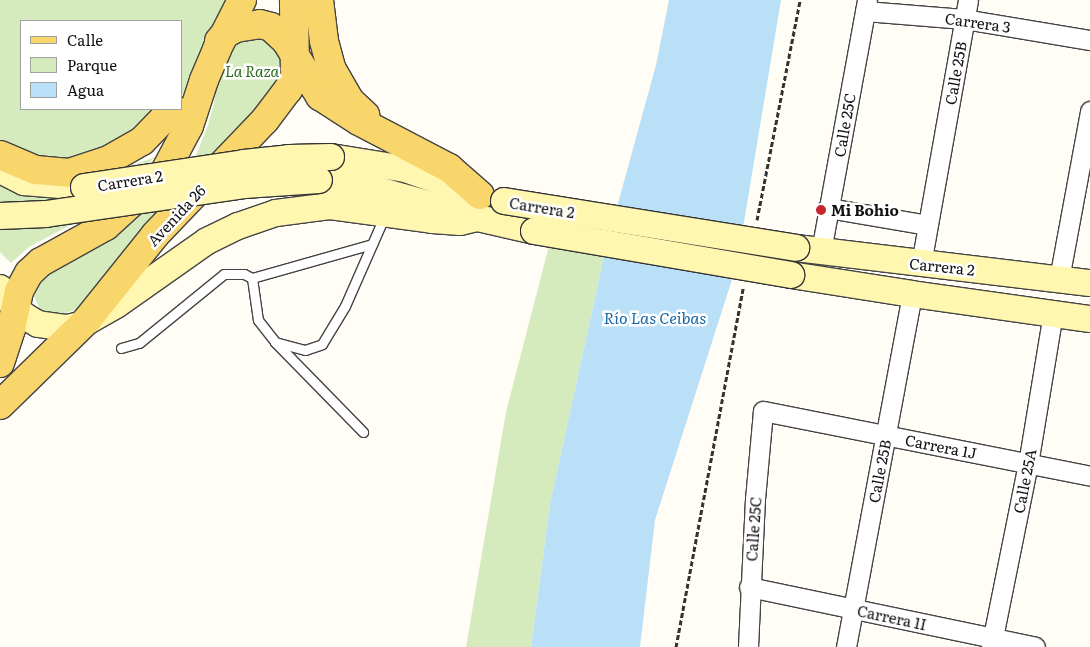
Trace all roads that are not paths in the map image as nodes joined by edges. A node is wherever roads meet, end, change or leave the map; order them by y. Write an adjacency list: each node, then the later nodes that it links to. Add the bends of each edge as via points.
1 (242, 0): 7 (main road)
2 (294, 0): 9 (main road, Avenida 26)
3 (319, 0): 13 (main road, via 324,42 340,87 360,111)
4 (968, 0): 6 (street, Calle 25B)
5 (866, 5): 6 (street, Carrera 3); 17 (street, Calle 25C)
6 (964, 19): 8 (street, Carrera 3); 20 (street, Calle 25B)
7 (225, 34): 9 (main road, via 251,25 271,27 286,41); 10 (main road, via 210,51); 28 (main road, via 204,80 189,126 164,173 106,226 35,268 19,291)
8 (1090, 40)
9 (296, 58): 13 (main road, via 320,96); 31 (main road, Avenida 26, via 295,76 288,90 265,120 155,235)
10 (182, 96)
11 (172, 110): 14 (main road, via 142,141 107,161 68,173 36,170)
12 (1090, 111): 25 (street)
13 (406, 146): 16 (main road, via 449,168)
14 (0, 155)
15 (0, 170): 16 (main road, Carrera 2, bridge, via 24,182 84,187 244,163 331,157 405,169)
16 (487, 205): 18 (main road, via 460,222); 19 (main road, Carrera 2, bridge, via 319,180 244,185 46,214); 22 (main road, Carrera 2, bridge); 27 (main road, Carrera 2, bridge, via 534,231)
17 (828, 208): 20 (street); 22 (street, Calle 25C)
18 (386, 213): 21 (lane); 31 (main road, via 347,207 310,207 276,213 238,226 207,241 116,305)
19 (0, 216)
20 (928, 225): 23 (street, Calle 25B)
21 (372, 244): 24 (lane); 32 (lane, via 345,306 322,344 305,350)
22 (809, 250): 23 (main road, Carrera 2)
23 (921, 264): 25 (main road, Carrera 2)
24 (252, 278): 32 (lane, via 258,320); 33 (lane, via 244,274 224,274 139,343)
25 (1059, 279): 26 (main road, Carrera 2)
26 (1090, 283)
27 (912, 294): 29 (main road, Carrera 2); 38 (street, Calle 25B)
28 (7, 298): 31 (main road, via 38,324 67,328); 34 (main road, via 11,329)
29 (1053, 313): 30 (main road, Carrera 2); 39 (street, Calle 25A)
30 (1090, 319)
31 (81, 325): 35 (main road, Avenida 26)
32 (275, 342): 37 (lane)
33 (121, 348)
34 (0, 363)
35 (0, 405)
36 (764, 411): 38 (street, Carrera 1J); 41 (street, Calle 25C)
37 (362, 432)
38 (886, 435): 39 (street, Carrera 1J); 42 (street, Calle 25B)
39 (1028, 464): 40 (street, Carrera 1J); 43 (street, Calle 25A)
40 (1090, 476)
41 (749, 587): 42 (street, Carrera 1I); 44 (street, Calle 25C)
42 (853, 609): 43 (street, Carrera 1I); 45 (street, Calle 25B)
43 (992, 643): 46 (street, Carrera 1I)
44 (748, 647)
45 (846, 647)
46 (1035, 647)

